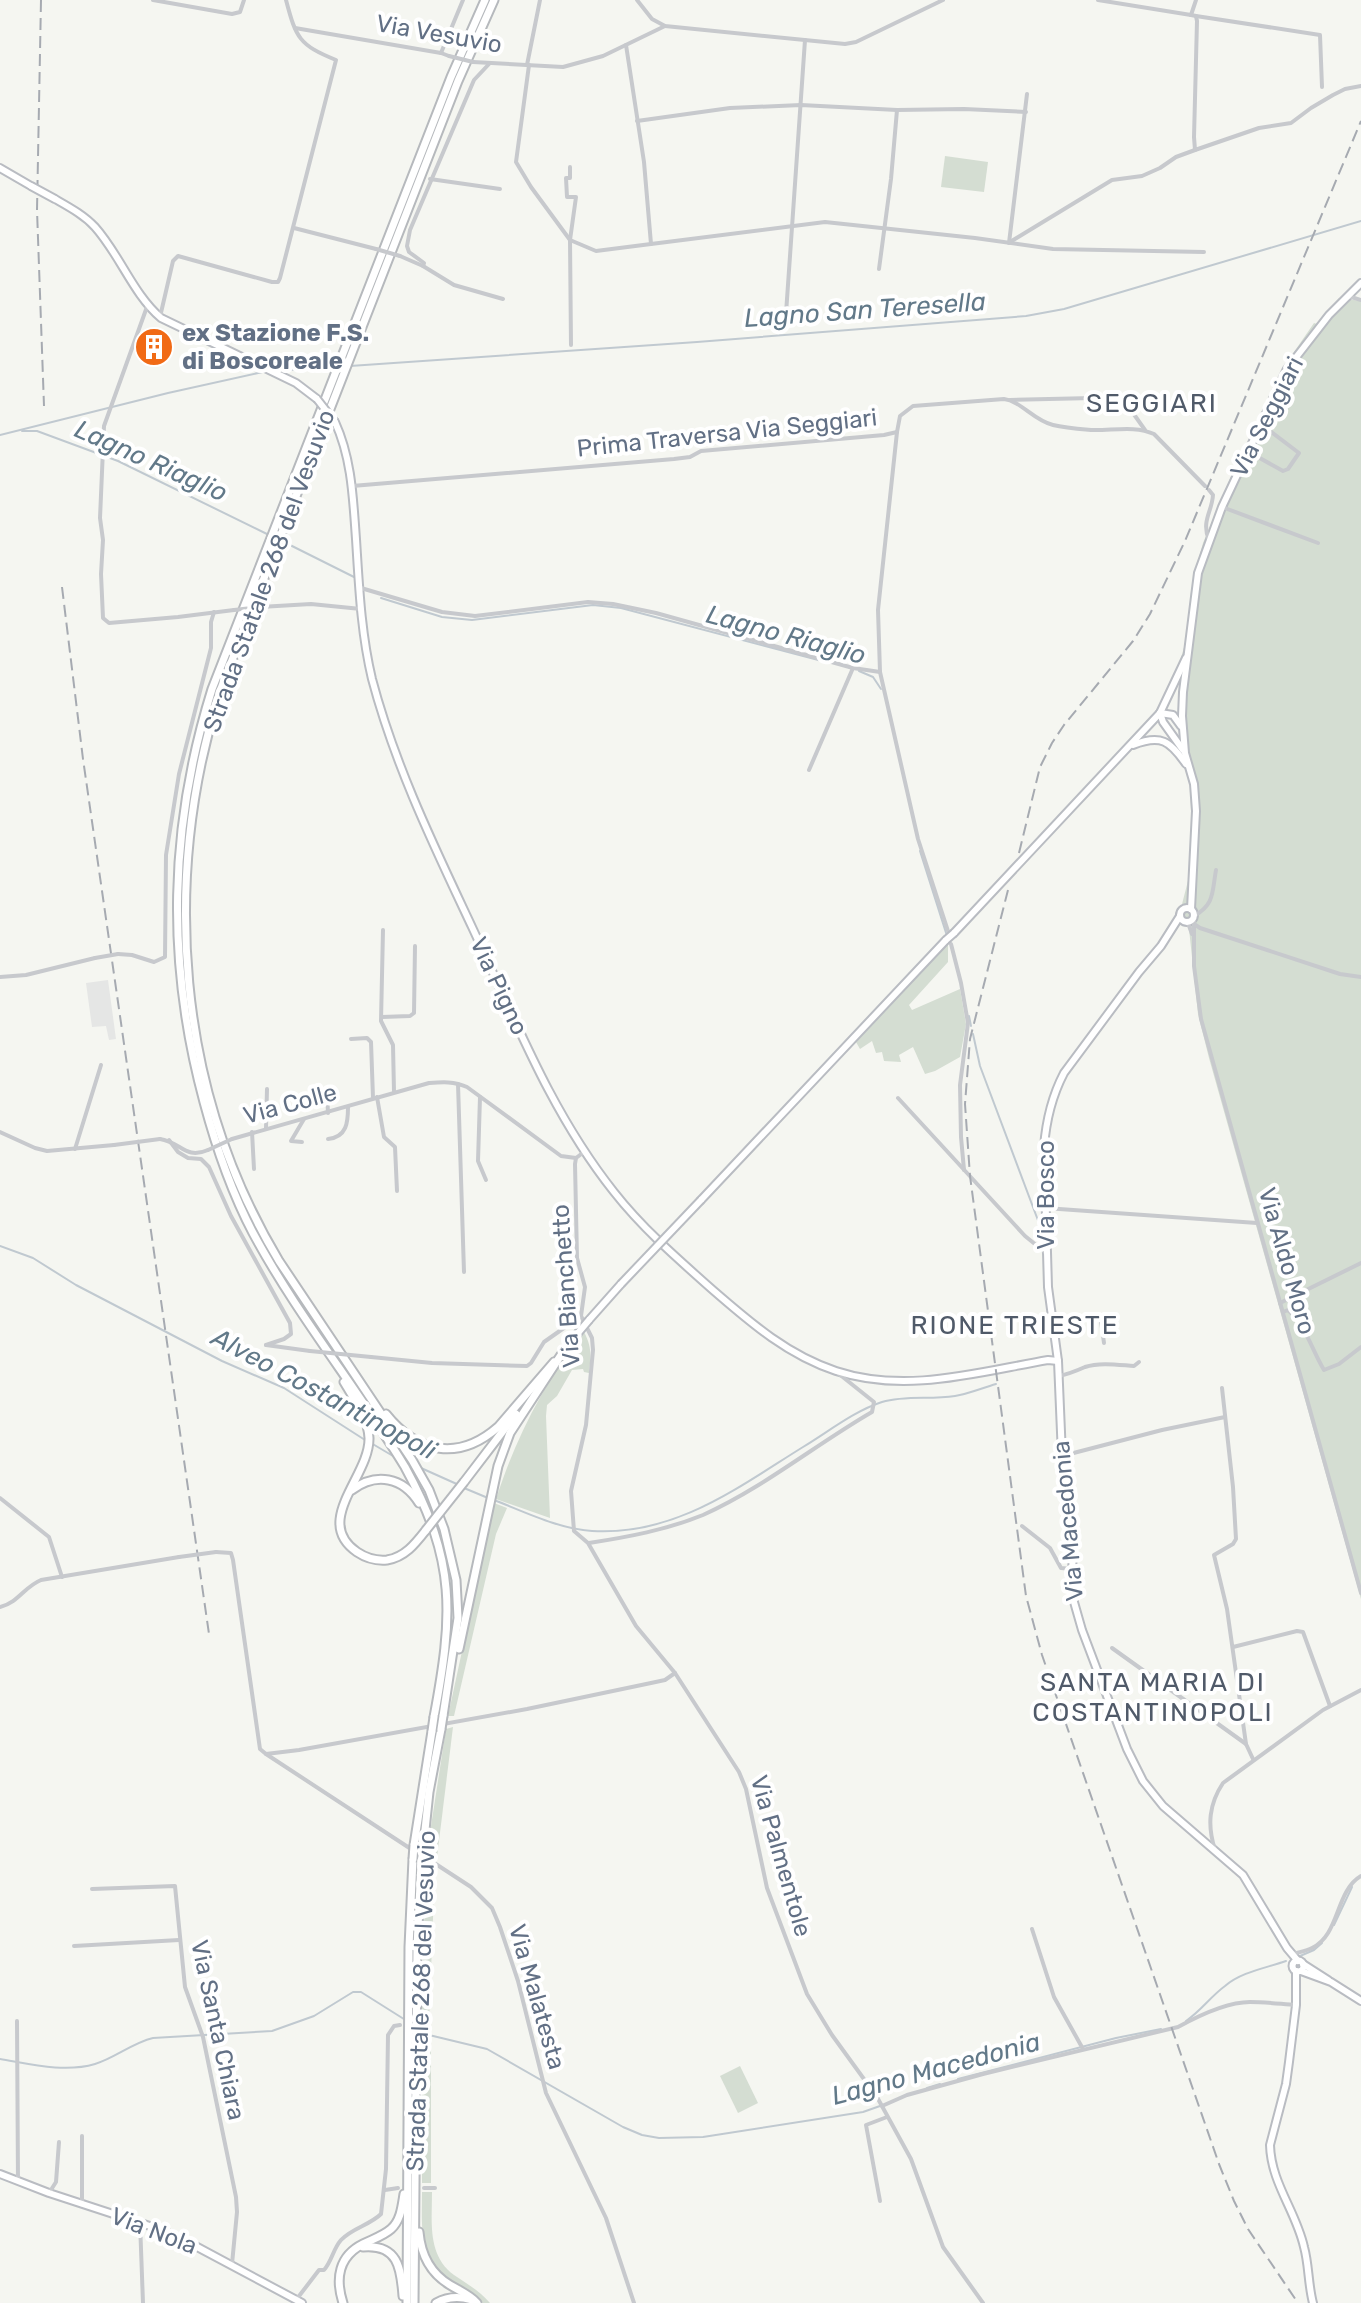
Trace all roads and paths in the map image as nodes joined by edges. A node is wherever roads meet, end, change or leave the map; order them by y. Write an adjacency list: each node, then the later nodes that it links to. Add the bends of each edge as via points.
1 (153, 0): 2 (street, via 232,14 240,12)
2 (244, 0)
3 (286, 0): 14 (street)
4 (463, 0): 17 (street)
5 (485, 0): 119 (highway, Strada Statale 268 del Vesuvio, via 222,660 195,747 182,821 176,915 179,969 208,1118 253,1232)
6 (494, 0): 117 (highway, Strada Statale 268 del Vesuvio, via 235,649 212,717 192,808 185,874 186,958 207,1084 253,1214)
7 (540, 0): 19 (street)
8 (637, 0): 13 (street)
9 (943, 0): 15 (street, via 856,42)
10 (1098, 0): 12 (street)
11 (1196, 0): 12 (street)
12 (1194, 16): 21 (street, via 1320,35); 27 (street)
13 (665, 26): 15 (street); 16 (street, Via Vesuvio)
14 (295, 28): 17 (street, Via Vesuvio); 34 (street, via 312,50 336,60)
15 (805, 40): 23 (street)
16 (626, 45): 19 (street, Via Vesuvio, via 563,67); 26 (street)
17 (441, 53): 18 (street, Via Vesuvio, bridge)
18 (489, 64): 19 (street, Via Vesuvio); 30 (street, via 474,80)
19 (528, 65): 35 (street, via 516,162)
20 (1361, 86): 27 (street, via 1333,95 1291,123)
21 (1322, 87)
22 (1027, 94): 25 (street)
23 (801, 105): 24 (street); 26 (street); 32 (street)
24 (897, 110): 25 (street); 33 (street)
25 (1026, 112): 36 (street)
26 (637, 121): 37 (street)
27 (1195, 150): 36 (street, via 1142,176 1112,180)
28 (570, 167): 35 (street, via 567,197 576,197)
29 (0, 168): 45 (main road, Via Pigno, bridge, via 95,227)
30 (430, 179): 31 (street); 39 (street, via 407,246)
31 (500, 189)
32 (793, 227): 33 (street, via 825,222); 37 (street); 47 (street)
33 (884, 227): 36 (street); 40 (street)
34 (294, 228): 39 (street, bridge); 46 (street, via 278,282 178,256)
35 (570, 240): 37 (street, via 596,251); 48 (street)
36 (1009, 243): 38 (street)
37 (651, 244)
38 (1204, 252)
39 (423, 266): 43 (street, via 454,285)
40 (879, 269)
41 (1361, 283): 42 (main road, Via Seggiari)
42 (1348, 296): 44 (street); 50 (main road, Via Seggiari, via 1287,369)
43 (503, 299)
44 (1361, 300)
45 (148, 304): 46 (main road, Via Pigno); 62 (street, via 104,426 102,610 105,622)
46 (160, 317): 54 (main road, Via Pigno, bridge, via 282,376 317,399 335,422)
47 (785, 328)
48 (571, 345)
49 (1010, 400): 51 (street, via 1058,426); 51 (street, via 1116,394); 52 (street, Prima Traversa Via Seggiari, via 913,406 900,416)
50 (1262, 425): 53 (main road, Via Seggiari); 53 (street, via 1299,453 1283,471)
51 (1145, 430): 56 (street, via 1213,495)
52 (897, 432): 54 (street, Prima Traversa Via Seggiari, via 711,450 674,459); 65 (street, via 878,610)
53 (1249, 452): 55 (main road, Via Seggiari)
54 (352, 486): 60 (main road, Via Pigno)
55 (1222, 507): 57 (main road, Via Seggiari); 59 (street)
56 (1210, 513): 57 (street); 58 (street, via 1204,528)
57 (1216, 522): 58 (main road, Via Bosco)
58 (1209, 540): 63 (main road, Via Bosco, via 1198,573)
59 (1318, 543)
60 (359, 587): 61 (main road, Via Pigno); 64 (street, via 442,612 475,616 588,602 613,604)
61 (361, 609): 62 (street, bridge, via 311,604); 102 (main road, Via Pigno, via 372,678 401,770 534,1064)
62 (214, 612): 80 (street, bridge, via 211,648 179,774 166,855 165,957 154,962 118,954)
63 (1189, 651): 66 (main road, Via Bosco); 67 (main road, Via Bosco)
64 (853, 668): 65 (street); 71 (street)
65 (880, 672): 76 (street, via 918,839)
66 (1160, 713): 67 (main road, via 1173,715); 68 (main road); 69 (main road, Via Bosco)
67 (1182, 730): 69 (main road, Via Bosco)
68 (1130, 746): 70 (main road, via 1160,739); 76 (main road)
69 (1185, 753): 70 (main road, Via Bosco)
70 (1190, 769): 73 (main road, Via Bosco, via 1196,811)
71 (809, 770)
72 (1216, 870): 73 (street, via 1208,907)
73 (1189, 917): 74 (street); 77 (street, Via Aldo Moro); 108 (main road, Via Bosco, via 1175,926 1064,1073 1045,1130)
74 (1200, 928): 77 (street); 81 (street)
75 (383, 930): 82 (street)
76 (951, 932): 78 (main road, bridge)
77 (1193, 933): 109 (street, Via Aldo Moro, via 1201,1019)
78 (949, 942): 105 (street, via 968,1023 960,1085); 121 (main road, bridge, via 621,1284)
79 (415, 946): 82 (street, via 414,1013)
80 (0, 977)
81 (1361, 977)
82 (382, 1017): 88 (street, via 393,1045)
83 (351, 1039): 90 (street, via 371,1042)
84 (101, 1065): 101 (street)
85 (458, 1084): 88 (street, Via Colle, via 429,1083); 89 (street); 112 (street)
86 (267, 1089): 95 (street)
87 (327, 1093): 93 (street)
88 (394, 1093): 90 (street, Via Colle)
89 (480, 1097): 103 (street, via 561,1156); 106 (street, via 478,1161)
90 (375, 1098): 92 (street, Via Colle); 107 (street, via 384,1137 395,1147)
91 (898, 1098): 105 (street)
92 (348, 1107): 93 (street, Via Colle); 98 (street, via 345,1130)
93 (328, 1113): 94 (street, Via Colle)
94 (304, 1119): 95 (street, Via Colle); 100 (street, via 291,1141)
95 (266, 1128): 97 (street, Via Colle)
96 (0, 1132): 101 (street, Via Colle, via 40,1150)
97 (252, 1132): 99 (street, Via Colle, bridge, via 194,1154); 104 (street)
98 (328, 1139)
99 (169, 1140): 101 (street, Via Colle, bridge); 115 (street, bridge, via 178,1152 209,1167 290,1323 288,1337 266,1345 526,1367 544,1342)
100 (302, 1142)
101 (75, 1149)
102 (584, 1152): 103 (street); 124 (main road, Via Pigno, via 638,1220 740,1314 785,1348)
103 (576, 1158): 115 (street, Via Bianchetto, via 577,1258 585,1287)
104 (254, 1169)
105 (964, 1170): 110 (street)
106 (486, 1180)
107 (397, 1191)
108 (1045, 1208): 109 (street); 110 (main road, Via Bosco)
109 (1257, 1223): 113 (street, Via Aldo Moro)
110 (1046, 1253): 116 (main road, Via Bosco)
111 (1361, 1263): 113 (street)
112 (464, 1272)
113 (1280, 1303): 114 (street, Via Aldo Moro)
114 (1283, 1312): 120 (street, via 1293,1314 1324,1370); 136 (street, Via Aldo Moro)
115 (581, 1316): 134 (street, Via Bianchetto, via 593,1350 586,1425 571,1491 574,1531)
116 (1054, 1324): 118 (street, via 1095,1317 1101,1321); 122 (main road, Via Bosco)
117 (324, 1330): 121 (highway, via 392,1421 416,1441 435,1448 469,1445 489,1435); 144 (highway, Strada Statale 268 del Vesuvio, via 412,1460 444,1529 458,1618)
118 (1104, 1343)
119 (325, 1346): 131 (highway, via 369,1436 363,1466); 138 (highway, Strada Statale 268 del Vesuvio, via 420,1494)
120 (1361, 1347)
121 (561, 1355): 131 (highway, bridge, via 426,1530 397,1557 378,1560 360,1554 346,1540 341,1510); 144 (highway, via 510,1433 498,1466)
122 (1058, 1361): 124 (main road, Via Pigno, via 903,1383); 125 (main road, Via Macedonia)
123 (1139, 1362): 125 (street, via 1087,1366)
124 (838, 1372): 127 (street, Via Pigno)
125 (1059, 1376): 130 (main road, Via Macedonia)
126 (1222, 1388): 129 (street)
127 (874, 1402): 128 (street, Via Pigno); 134 (street, via 872,1412 722,1506 655,1531)
128 (880, 1407)
129 (1225, 1417): 130 (street); 141 (street, via 1236,1539 1214,1555)
130 (1062, 1456): 135 (main road, Via Macedonia, via 1073,1534)
131 (348, 1494): 138 (highway, via 378,1478 404,1485 426,1517)
132 (0, 1498): 137 (street, via 49,1537)
133 (1022, 1526): 135 (street, via 1050,1548 1061,1568)
134 (588, 1543): 143 (street, Via Bianchetto, via 636,1626)
135 (1072, 1569): 151 (main road, Via Macedonia, via 1082,1630 1132,1761 1155,1798)
136 (1358, 1574): 139 (street, Via Aldo Moro)
137 (62, 1577): 140 (street, via 36,1582 16,1601); 149 (street, bridge, via 231,1553 260,1749)
138 (446, 1582): 147 (highway, Strada Statale 268 del Vesuvio)
139 (1361, 1593)
140 (0, 1607)
141 (1233, 1647): 146 (street, via 1303,1632); 148 (street)
142 (1112, 1648): 148 (street)
143 (675, 1673): 149 (street, via 665,1680 527,1709); 166 (street, Via Palmentole, via 743,1780 767,1888 807,1994)
144 (450, 1678): 147 (highway, Strada Statale 268 del Vesuvio)
145 (1361, 1690): 146 (street)
146 (1330, 1706): 150 (street)
147 (439, 1716): 164 (highway, Strada Statale 268 del Vesuvio, bridge, via 418,1847)
148 (1246, 1744): 150 (street)
149 (266, 1754): 191 (street, Via Malatesta, via 459,1879 492,1908 518,1981 546,2093 610,2226)
150 (1253, 1759): 151 (street, via 1214,1797 1210,1823)
151 (1215, 1850): 157 (main road, Via Macedonia, via 1243,1875)
152 (1361, 1876): 158 (street, via 1348,1888 1319,1943)
153 (92, 1889): 155 (street, Via Santa Chiara, via 173,1885)
154 (1032, 1929): 165 (street, via 1054,1997)
155 (179, 1940): 156 (street); 183 (street, Via Santa Chiara, via 185,1987 203,2037 236,2197)
156 (74, 1946)
157 (1287, 1948): 158 (main road, Via Macedonia); 159 (main road, Via Macedonia)
158 (1293, 1954): 159 (main road, Via Macedonia)
159 (1298, 1966): 160 (main road, via 1325,1976); 161 (main road, Via Macedonia)
160 (1361, 2001)
161 (1296, 2005): 165 (street, via 1246,2002 1203,2013 1178,2027); 193 (main road, Via Macedonia, via 1270,2152 1275,2178 1305,2247)
162 (17, 2021): 172 (street)
163 (400, 2025): 177 (street, via 388,2035)
164 (413, 2038): 168 (highway, Strada Statale 268 del Vesuvio); 173 (highway, Strada Statale 268 del Vesuvio)
165 (1083, 2049): 166 (street, via 923,2090)
166 (882, 2106): 167 (street, Via Palmentole)
167 (887, 2117): 179 (street, via 866,2124); 192 (street, Via Palmentole, via 911,2159 943,2247)
168 (409, 2124): 182 (highway, via 398,2220); 188 (highway, Strada Statale 268 del Vesuvio)
169 (82, 2136): 180 (street)
170 (59, 2142): 178 (street, via 56,2182)
171 (0, 2174): 172 (main road, Via Nola)
172 (18, 2181): 178 (main road, Via Nola)
173 (415, 2182): 186 (highway, via 425,2259 441,2279); 189 (highway, Strada Statale 268 del Vesuvio)
174 (398, 2188): 177 (street)
175 (424, 2188): 176 (street)
176 (435, 2188)
177 (385, 2190): 185 (street, via 381,2214 338,2243 328,2266 319,2270)
178 (49, 2193): 180 (main road, Via Nola)
179 (880, 2201)
180 (82, 2205): 181 (main road, Via Nola)
181 (140, 2222): 183 (main road, Via Nola); 187 (street)
182 (357, 2247): 184 (highway, via 341,2267); 188 (highway, via 383,2248 393,2256)
183 (232, 2264): 185 (main road, Via Nola)
184 (341, 2300)
185 (299, 2302)
186 (476, 2302): 190 (highway, via 458,2297)
187 (143, 2303)
188 (406, 2303)
189 (414, 2303)
190 (436, 2303)
191 (634, 2303)
192 (983, 2303)
193 (1313, 2303)

